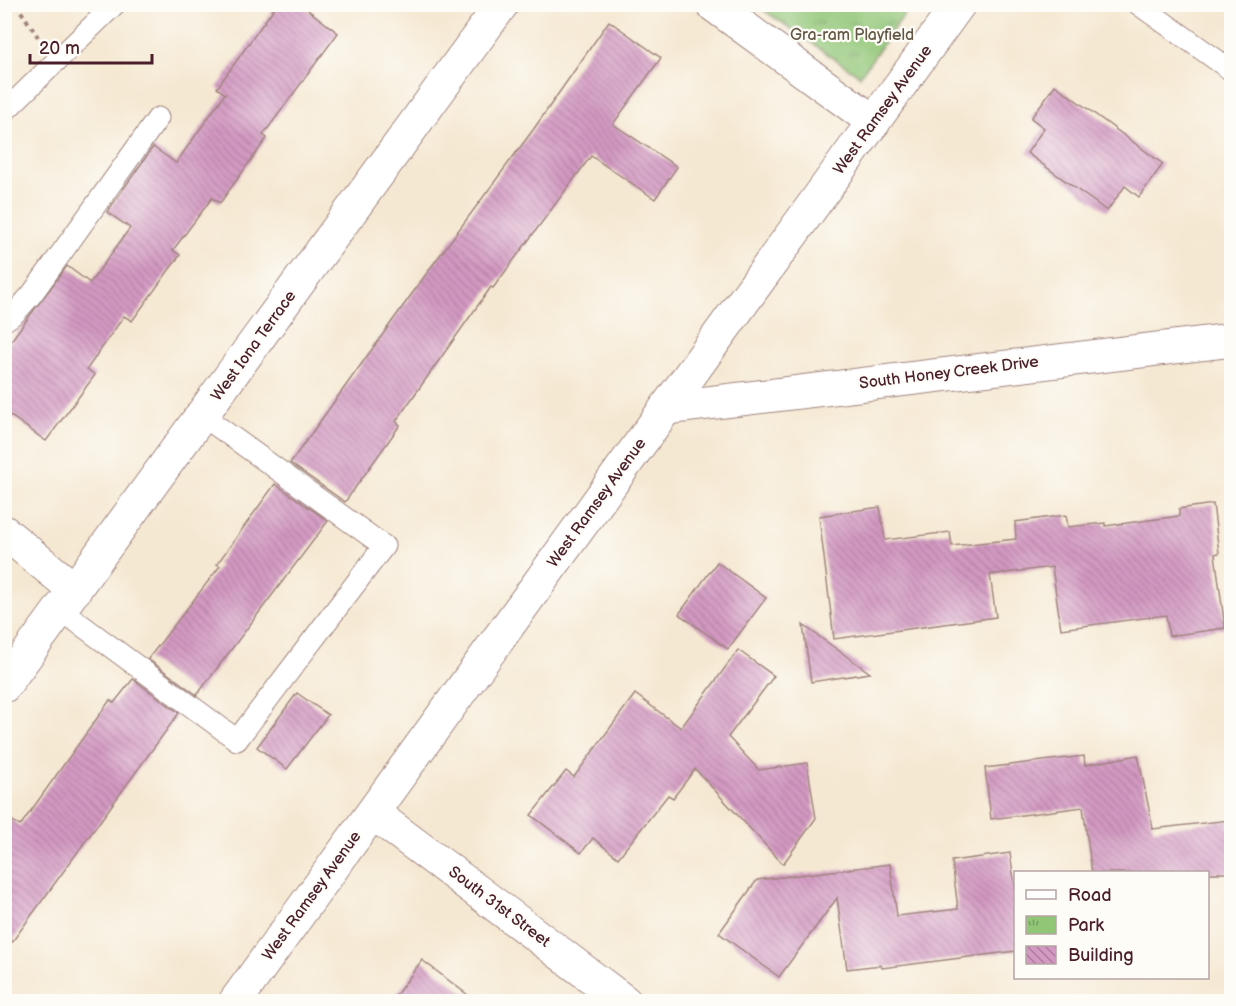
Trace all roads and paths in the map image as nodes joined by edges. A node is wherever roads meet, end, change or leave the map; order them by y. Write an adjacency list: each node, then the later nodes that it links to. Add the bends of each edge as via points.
1 (115, 4): 7 (lane)
2 (502, 4): 13 (street, West Iona Terrace)
3 (712, 4): 9 (street)
4 (959, 4): 9 (street, West Ramsey Avenue)
5 (1138, 4): 6 (lane)
6 (1232, 71)
7 (4, 112)
8 (158, 118): 10 (lane, via 32,294)
9 (874, 122): 12 (street, West Ramsey Avenue)
10 (4, 321)
11 (1232, 340): 12 (street, South Honey Creek Drive)
12 (666, 408): 17 (street, West Ramsey Avenue)
13 (202, 416): 15 (street, West Iona Terrace); 15 (lane, via 384,546 237,740)
14 (4, 532): 15 (street)
15 (68, 600): 16 (street, West Iona Terrace)
16 (4, 686)
17 (373, 813): 18 (street, West Ramsey Avenue); 19 (street, South 31st Street)
18 (235, 1002)
19 (625, 1002)

